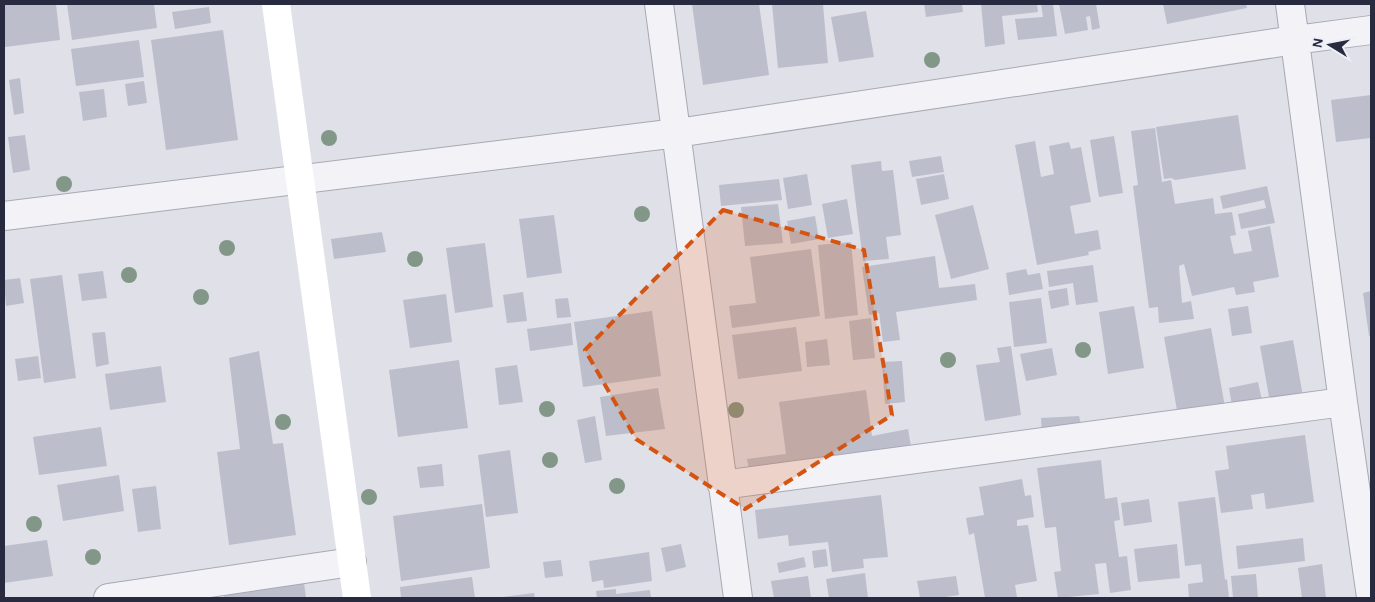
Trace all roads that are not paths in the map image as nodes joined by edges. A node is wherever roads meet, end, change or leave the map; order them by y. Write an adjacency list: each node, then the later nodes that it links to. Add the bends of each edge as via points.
1 (276, 4): 7 (street)
2 (659, 4): 6 (street)
3 (1290, 4): 5 (street)
4 (1371, 30): 5 (street)
5 (1296, 40): 6 (street); 9 (street)
6 (677, 133): 7 (street); 10 (street)
7 (300, 179): 8 (street); 11 (street)
8 (4, 216)
9 (1343, 402): 10 (street); 12 (street)
10 (722, 485): 15 (street)
11 (352, 562): 13 (street); 14 (street)
12 (1371, 597)
13 (108, 598)
14 (357, 598)
15 (738, 598)

